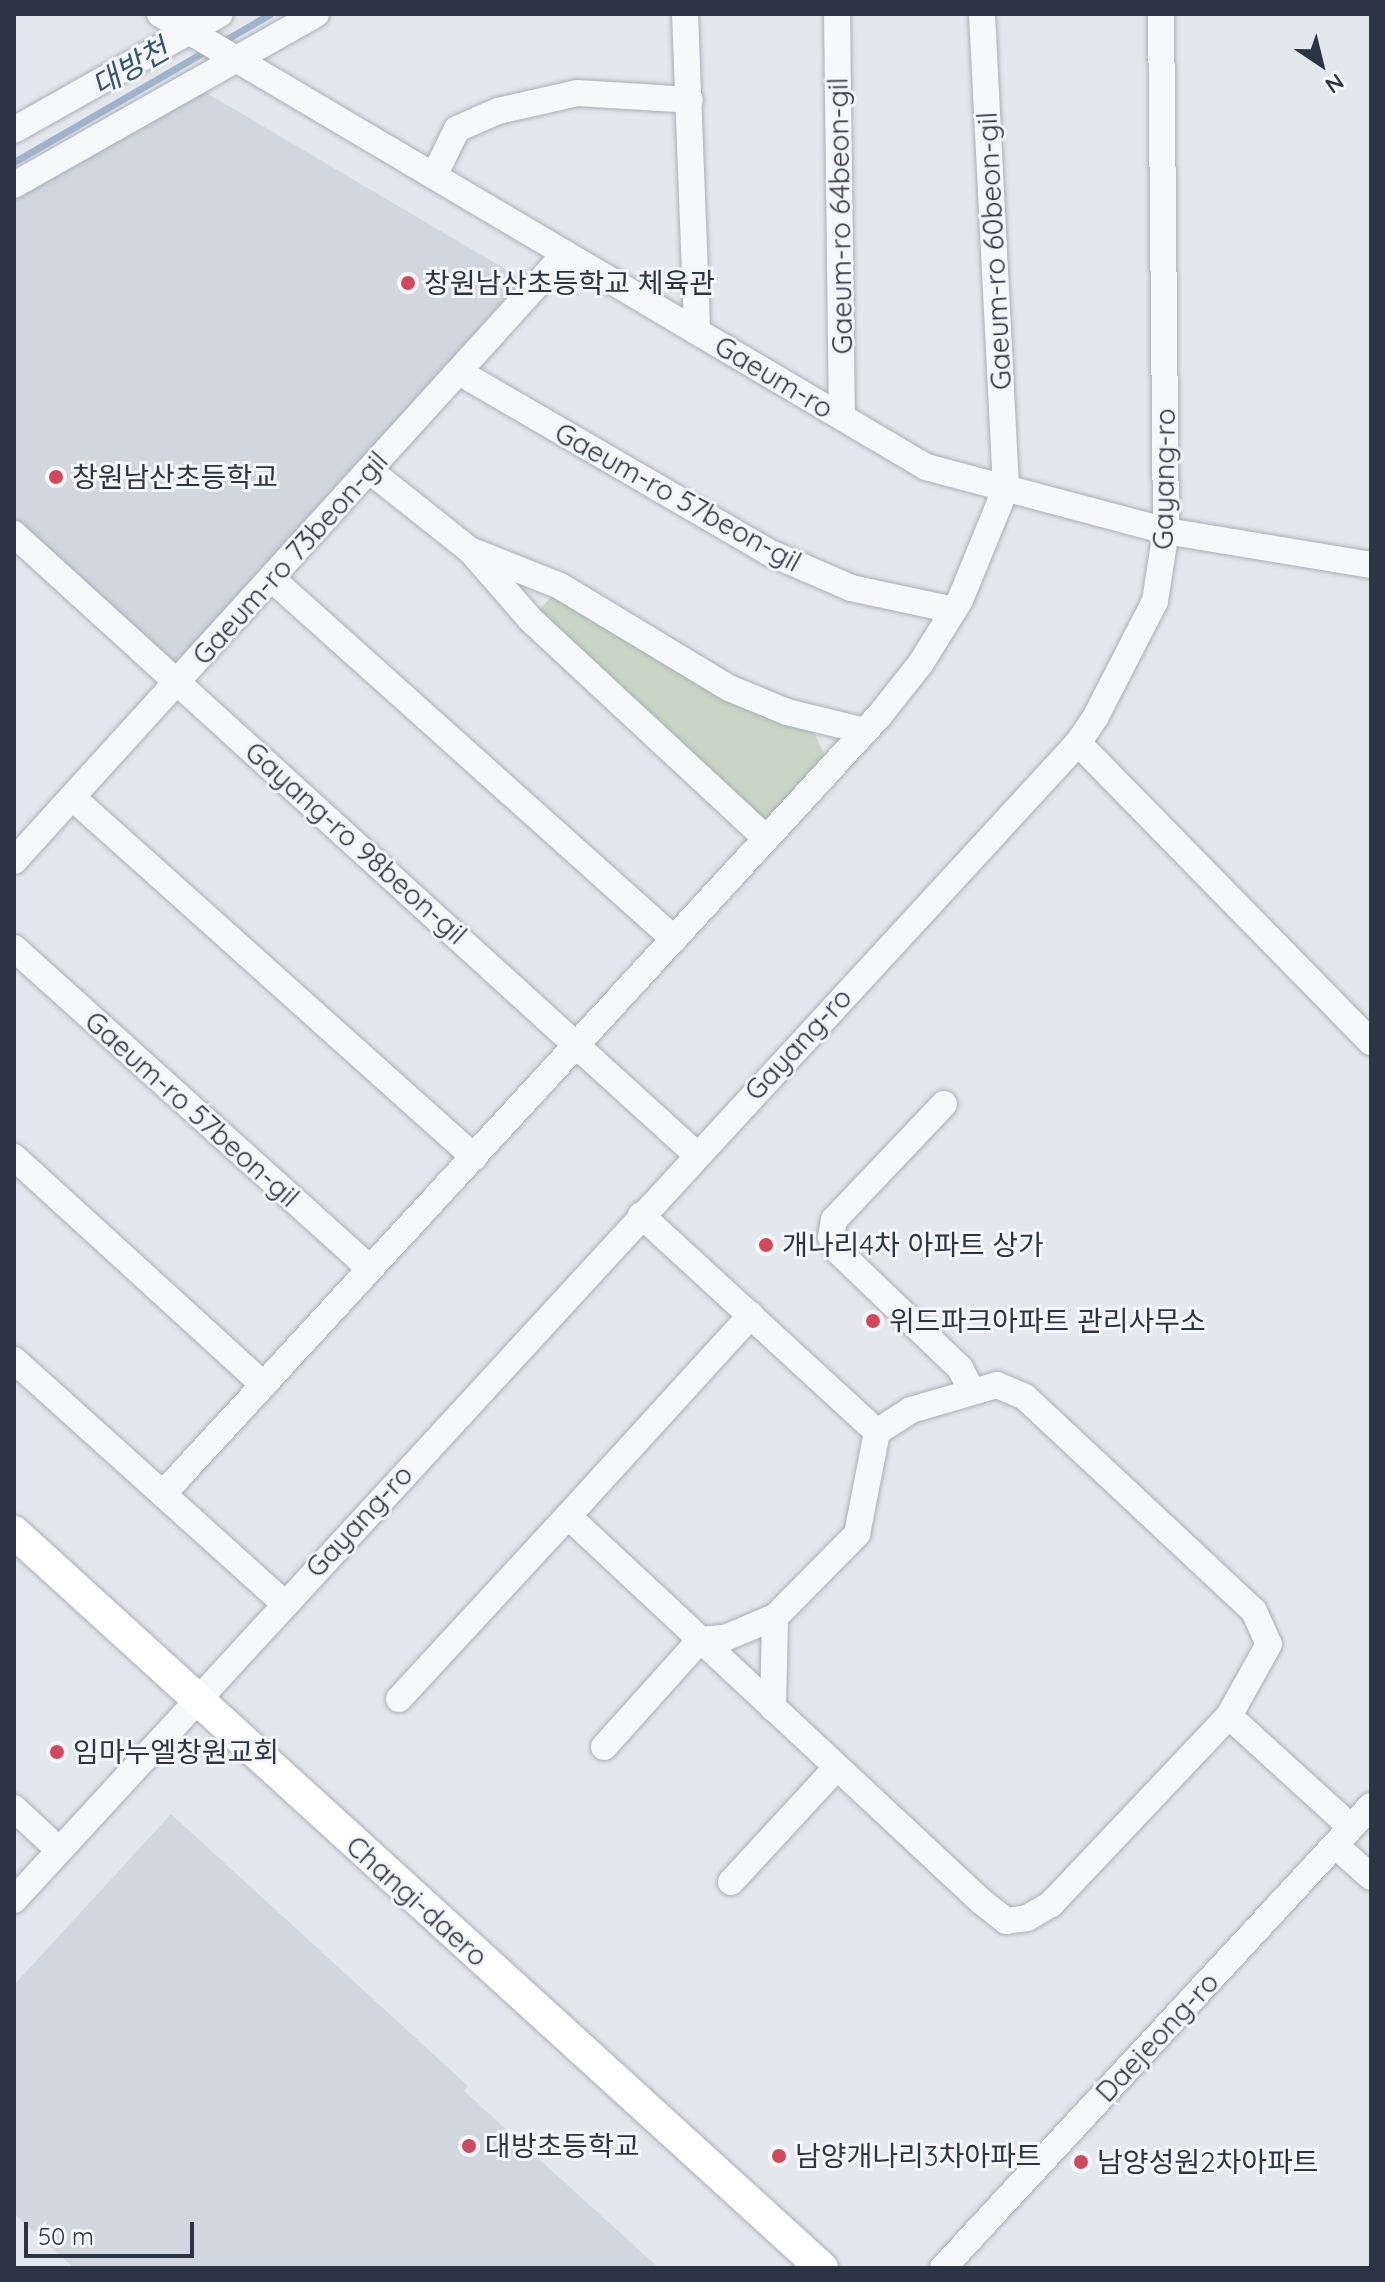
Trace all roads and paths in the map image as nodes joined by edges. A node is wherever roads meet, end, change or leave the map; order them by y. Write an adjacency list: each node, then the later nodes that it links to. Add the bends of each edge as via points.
1 (160, 14): 8 (street)
2 (220, 14): 8 (street)
3 (316, 14): 9 (street)
4 (685, 14): 10 (street)
5 (837, 14): 17 (street, Gaeum-ro 64beon-gil)
6 (982, 14): 19 (street, Gaeum-ro 60beon-gil)
7 (1161, 14): 20 (street, Gayang-ro)
8 (193, 34): 9 (street, Gaeum-ro); 11 (street)
9 (233, 57): 12 (street, Gaeum-ro); 13 (street)
10 (690, 100): 12 (street, via 577,93 498,111 457,129); 15 (street)
11 (15, 129)
12 (434, 176): 14 (street, Gaeum-ro)
13 (14, 185)
14 (565, 254): 15 (street, Gaeum-ro); 16 (street, Gaeum-ro 73beon-gil)
15 (697, 332): 17 (street, Gaeum-ro)
16 (459, 372): 18 (street, Gaeum-ro 73beon-gil); 25 (street, Gaeum-ro 57beon-gil, via 768,552 878,596)
17 (842, 417): 19 (street, Gaeum-ro, via 926,467)
18 (369, 470): 22 (street); 24 (street, Gaeum-ro 73beon-gil)
19 (1006, 488): 20 (street, Gaeum-ro); 25 (street)
20 (1166, 531): 23 (street, Gaeum-ro); 28 (street, Gayang-ro, via 1155,601 1128,661)
21 (14, 534): 26 (street, Gayang-ro 98beon-gil)
22 (471, 551): 27 (street, via 560,586 729,688 787,712); 30 (street, via 531,620)
23 (1371, 565)
24 (272, 579): 26 (street, Gaeum-ro 73beon-gil); 32 (street)
25 (954, 610): 27 (street, via 921,663)
26 (179, 680): 29 (street, Gaeum-ro 73beon-gil); 35 (street, Gayang-ro 98beon-gil)
27 (865, 731): 30 (street)
28 (1078, 743): 34 (street); 37 (street, Gayang-ro)
29 (72, 797): 31 (street, Gaeum-ro 73beon-gil); 39 (street)
30 (766, 838): 32 (street)
31 (14, 861)
32 (674, 939): 35 (street)
33 (14, 948): 41 (street, Gaeum-ro 57beon-gil)
34 (1371, 1042)
35 (577, 1045): 37 (street, Gayang-ro 98beon-gil); 39 (street)
36 (944, 1104): 45 (street, via 834,1220 831,1237 839,1252 960,1368)
37 (697, 1155): 40 (street, Gayang-ro)
38 (14, 1157): 44 (street)
39 (474, 1157): 41 (street)
40 (641, 1215): 42 (street); 50 (street, Gayang-ro)
41 (370, 1269): 44 (street)
42 (751, 1315): 46 (street); 48 (street)
43 (14, 1360): 47 (street)
44 (264, 1385): 47 (street)
45 (971, 1390): 46 (street, via 911,1410); 56 (street, via 997,1385 1025,1397 1254,1611 1269,1644)
46 (877, 1432): 51 (street, via 857,1534)
47 (163, 1494): 50 (street)
48 (568, 1516): 52 (street); 54 (street)
49 (14, 1532): 53 (main road, Changi-daero)
50 (284, 1603): 53 (street, Gayang-ro)
51 (775, 1617): 52 (street, via 725,1638); 55 (street)
52 (700, 1640): 55 (street); 57 (street)
53 (195, 1699): 62 (street, Gayang-ro); 66 (main road, Changi-daero)
54 (399, 1699)
55 (773, 1708): 58 (street)
56 (1229, 1716): 58 (street, via 1051,1904 1027,1918 1006,1921); 61 (street)
57 (604, 1747)
58 (837, 1767): 64 (street)
59 (1371, 1806): 61 (street, Daejeong-ro)
60 (14, 1808): 62 (street)
61 (1343, 1836): 63 (street); 67 (street, Daejeong-ro)
62 (59, 1850): 65 (street, Gayang-ro)
63 (1371, 1877)
64 (731, 1882)
65 (14, 1900)
66 (822, 2268)
67 (943, 2268)

